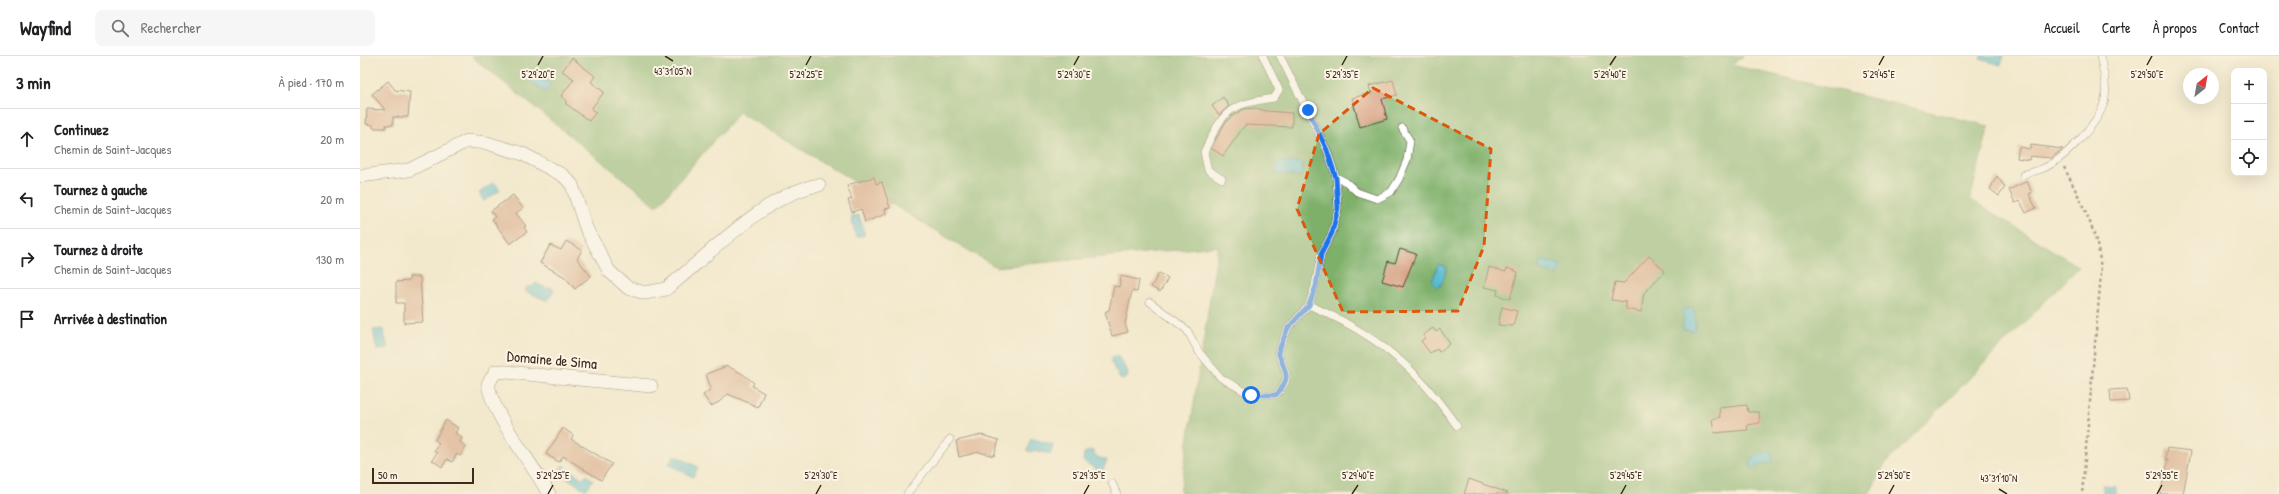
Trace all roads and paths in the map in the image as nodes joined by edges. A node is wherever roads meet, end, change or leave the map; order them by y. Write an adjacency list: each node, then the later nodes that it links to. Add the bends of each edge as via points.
1 (1262, 56): 8 (lane, via 1278,90 1274,98 1234,107 1223,116 1204,152 1208,170)
2 (1280, 56): 9 (lane, via 1327,150)
3 (2100, 56): 5 (lane, via 2105,99 2092,126 2079,141)
4 (1402, 128): 9 (lane, via 1410,141 1408,160 1391,192 1377,199 1357,192 1346,182)
5 (2059, 157): 6 (lane, via 2045,168); 20 (path, via 2088,217 2100,253 2101,274)
6 (2023, 175)
7 (360, 176): 10 (street, via 409,170 467,142 487,143 523,154 564,176 572,185 586,228 609,271 628,288 645,293 666,289 778,199 804,188)
8 (1222, 178)
9 (1336, 178): 12 (lane, via 1338,208 1332,233 1321,254 1316,286)
10 (819, 186)
11 (1150, 302): 12 (lane, via 1187,330 1199,352 1221,378 1251,395 1276,395 1286,385 1286,375 1278,352 1288,328)
12 (1309, 305): 14 (lane, via 1342,320 1383,346 1422,382)
13 (651, 386): 17 (street, Domaine de Sima, via 496,371 488,384 496,410)
14 (1458, 426)
15 (950, 439): 18 (lane)
16 (1112, 483): 19 (lane)
17 (549, 494)
18 (907, 494)
19 (1117, 494)
20 (2082, 494)

